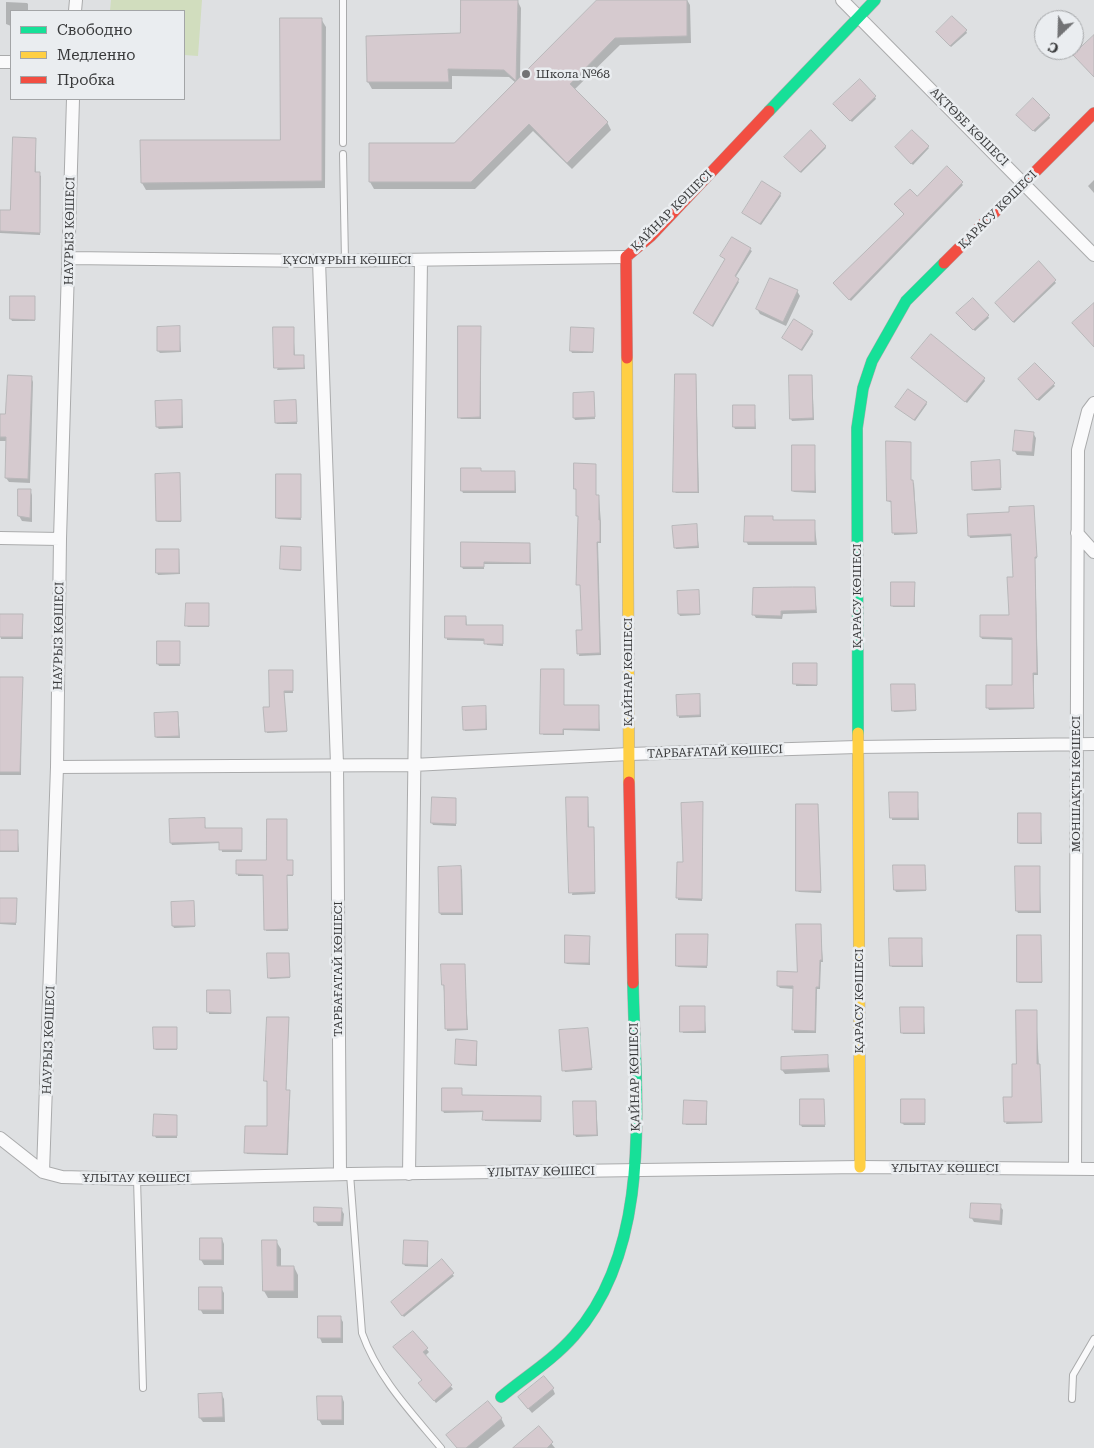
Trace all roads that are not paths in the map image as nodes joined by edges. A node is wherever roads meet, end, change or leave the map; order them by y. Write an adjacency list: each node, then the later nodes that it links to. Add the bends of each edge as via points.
1 (343, 0): 7 (lane)
2 (842, 0): 4 (street, АҚТӨБЕ КӨШЕСІ)
3 (875, 0): 4 (street, ҚАЙНАР КӨШЕСІ)
4 (858, 17): 9 (street, АҚТӨБЕ КӨШЕСІ); 11 (street, ҚАЙНАР КӨШЕСІ, via 651,236)
5 (73, 100): 12 (street, НАУРЫЗ КӨШЕСІ)
6 (1094, 113): 9 (street, ҚАРАСУ КӨШЕСІ)
7 (343, 143)
8 (343, 154): 15 (lane)
9 (1025, 183): 10 (street, АҚТӨБЕ КӨШЕСІ); 23 (street, ҚАРАСУ КӨШЕСІ, via 906,301 872,361 866,379 857,428)
10 (1094, 255)
11 (626, 257): 13 (street, ҚҰСМҰРЫН КӨШЕСІ); 24 (street, ҚАЙНАР КӨШЕСІ)
12 (69, 258): 14 (street, ҚҰСМҰРЫН КӨШЕСІ); 19 (street, НАУРЫЗ КӨШЕСІ)
13 (420, 260): 15 (street, ҚҰСМҰРЫН КӨШЕСІ); 26 (street)
14 (319, 261): 15 (street, ҚҰСМҰРЫН КӨШЕСІ); 25 (street)
15 (345, 261)
16 (1094, 403): 17 (street, МОНШАҚТЫ КӨШЕСІ, via 1088,412 1078,450)
17 (1077, 533): 20 (street); 21 (street, МОНШАҚТЫ КӨШЕСІ)
18 (0, 538): 19 (street)
19 (60, 539): 27 (street, НАУРЫЗ КӨШЕСІ)
20 (1094, 552)
21 (1076, 744): 22 (street, ТАРБАҒАТАЙ КӨШЕСІ); 23 (street, ТАРБАҒАТАЙ КӨШЕСІ); 30 (street, МОНШАҚТЫ КӨШЕСІ)
22 (1094, 744)
23 (856, 747): 24 (street, ТАРБАҒАТАЙ КӨШЕСІ); 29 (street, ҚАРАСУ КӨШЕСІ)
24 (629, 754): 26 (street, ТАРБАҒАТАЙ КӨШЕСІ); 32 (street, ҚАЙНАР КӨШЕСІ)
25 (337, 764): 26 (street, ТАРБАҒАТАЙ КӨШЕСІ); 27 (street, ТАРБАҒАТАЙ КӨШЕСІ); 34 (street, ТАРБАҒАТАЙ КӨШЕСІ)
26 (413, 765): 35 (street)
27 (57, 767): 33 (street, НАУРЫЗ КӨШЕСІ)
28 (0, 1138): 33 (street, ҰЛЫТАУ КӨШЕСІ)
29 (860, 1167): 30 (street, ҰЛЫТАУ КӨШЕСІ); 32 (street, ҰЛЫТАУ КӨШЕСІ)
30 (1075, 1169): 31 (street, ҰЛЫТАУ КӨШЕСІ)
31 (1094, 1169)
32 (636, 1170): 35 (street, ҰЛЫТАУ КӨШЕСІ); 39 (street, ҚАЙНАР КӨШЕСІ, via 628,1222 598,1301 574,1336)
33 (43, 1172): 36 (street, ҰЛЫТАУ КӨШЕСІ, via 62,1177)
34 (345, 1174): 35 (street, ҰЛЫТАУ КӨШЕСІ); 36 (street, ҰЛЫТАУ КӨШЕСІ); 41 (lane, via 362,1333 386,1381)
35 (409, 1174)
36 (138, 1179): 38 (lane)
37 (1094, 1339): 40 (lane, via 1073,1375)
38 (142, 1388)
39 (501, 1397)
40 (1072, 1399)
41 (441, 1448)

